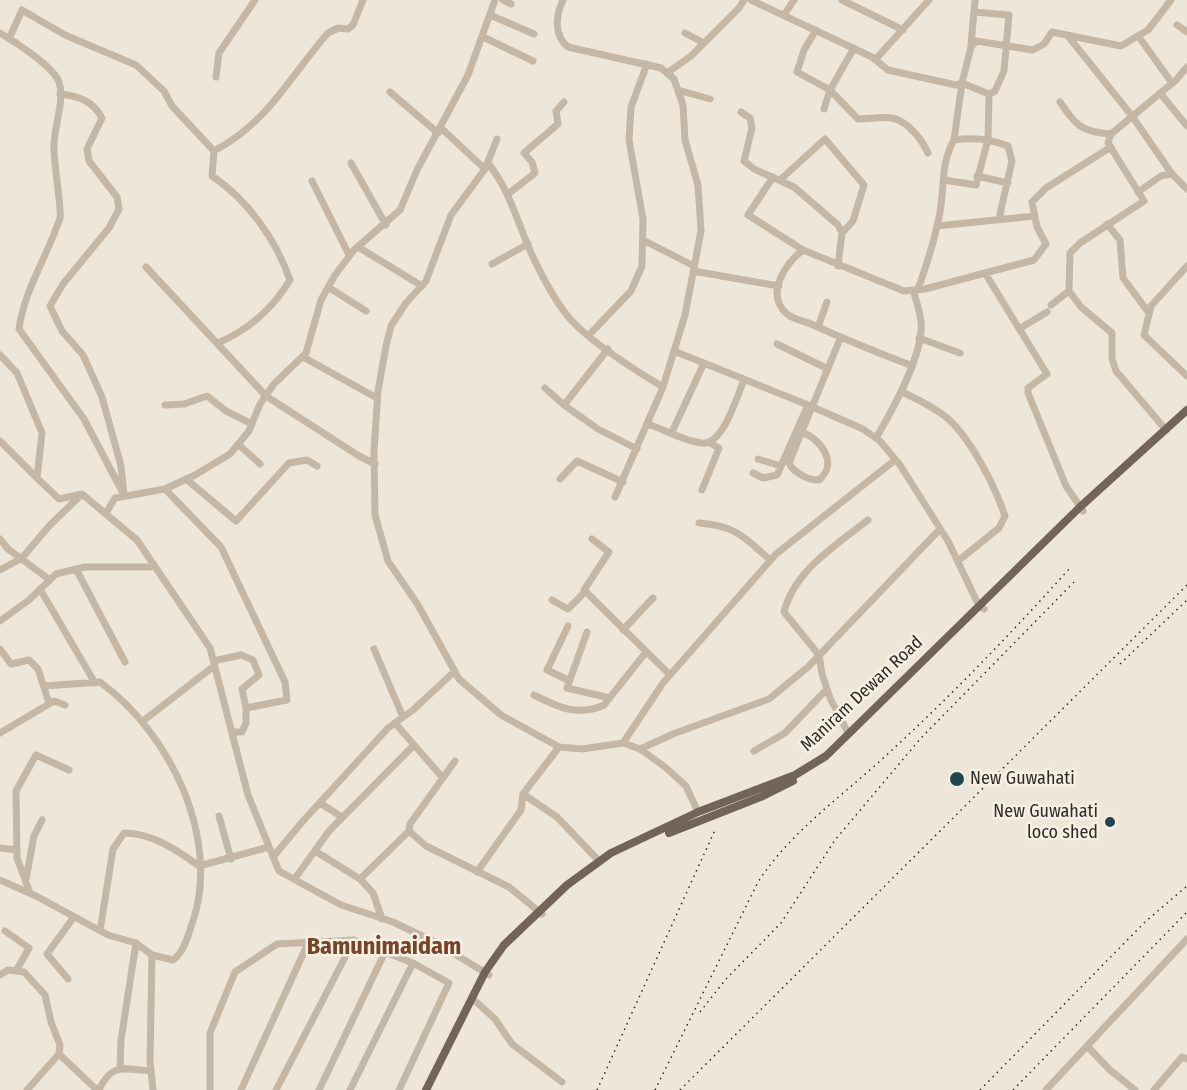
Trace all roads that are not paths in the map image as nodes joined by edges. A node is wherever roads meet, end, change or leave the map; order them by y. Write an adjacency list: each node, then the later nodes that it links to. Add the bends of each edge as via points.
1 (255, 0): 37 (street, via 219,53)
2 (363, 0): 59 (street, via 353,25 328,33 261,118)
3 (495, 0): 15 (street)
4 (503, 0): 13 (street)
5 (563, 0): 34 (street, via 556,14 558,32 568,48)
6 (751, 0): 16 (street)
7 (794, 0): 16 (street)
8 (843, 0): 19 (street)
9 (929, 0): 19 (street)
10 (975, 0): 14 (street)
11 (1171, 0): 26 (street)
12 (742, 1): 28 (street)
13 (511, 4)
14 (974, 12): 29 (street); 30 (street, via 1009,15)
15 (490, 15): 23 (street); 25 (street)
16 (784, 15): 18 (street)
17 (1177, 25): 20 (street)
18 (816, 30): 31 (street); 41 (street, via 797,72)
19 (903, 30): 32 (street)
20 (1187, 32)
21 (0, 33): 27 (street)
22 (684, 33): 28 (street)
23 (534, 34)
24 (1068, 36): 26 (street, via 1120,46); 30 (street, via 1052,32 1044,44 1033,50); 51 (street)
25 (483, 37): 33 (street); 53 (street)
26 (1139, 37): 38 (street)
27 (9, 39): 44 (street, via 54,72); 59 (street, via 22,10 65,35 136,65 164,91 172,106)
28 (704, 42): 36 (street)
29 (971, 47): 30 (street, via 976,41); 39 (street)
30 (1005, 47): 45 (street, via 1004,71 995,92)
31 (854, 48): 32 (street); 41 (street)
32 (875, 60): 39 (street, via 888,70)
33 (533, 61)
34 (647, 64): 36 (street); 78 (street, via 631,107 629,140)
35 (1187, 67): 38 (street)
36 (667, 73): 40 (street)
37 (216, 77)
38 (1172, 83): 43 (street)
39 (962, 84): 45 (street); 57 (street)
40 (678, 90): 46 (street); 87 (street, via 685,140 698,185 701,231)
41 (830, 90): 49 (street); 60 (street, via 858,119 892,118 906,126 923,141)
42 (390, 92): 53 (street, via 409,111)
43 (1160, 93): 51 (street); 52 (street)
44 (60, 94): 149 (street, via 53,147 61,215 21,311 19,329 84,419); 149 (street, via 84,99 96,107 102,118 87,149 89,161 117,196 119,209 110,228 63,284 50,306 62,331 82,355 102,397 121,466)
45 (989, 94): 55 (street)
46 (710, 99)
47 (564, 102): 71 (street, via 556,111 558,124 524,153 535,173)
48 (1060, 102): 54 (street, via 1078,127)
49 (824, 109)
50 (741, 112): 65 (street, via 750,118 752,128 744,161)
51 (1132, 116): 54 (street); 63 (street)
52 (1187, 126)
53 (440, 130): 62 (street); 75 (street, via 400,210)
54 (1111, 134): 58 (street)
55 (988, 139): 57 (street); 64 (street); 68 (street, via 1008,146 1012,162)
56 (497, 140): 62 (street)
57 (954, 140): 66 (street, via 946,155)
58 (1111, 147): 70 (street); 72 (street, via 1046,188 1032,202)
59 (214, 151): 102 (street, via 212,176 266,230 290,280 260,316 239,334)
60 (928, 153)
61 (351, 164): 75 (street)
62 (487, 166): 71 (street); 89 (street, via 451,215)
63 (1172, 174): 69 (street); 70 (street, via 1161,176)
64 (977, 176): 66 (street, via 975,185); 68 (street)
65 (777, 178): 77 (street, via 794,187 838,225); 77 (street, via 825,139 864,185 853,221); 81 (street, via 747,215)
66 (944, 180): 76 (street)
67 (312, 181): 82 (street)
68 (1008, 183): 73 (street)
69 (1187, 189)
70 (1138, 192): 74 (street, via 1144,201)
71 (508, 194): 79 (street)
72 (1035, 216): 73 (street); 88 (street, via 1046,244 1034,260)
73 (1001, 219): 76 (street)
74 (1107, 224): 93 (street, via 1070,253); 96 (street, via 1120,240 1123,278)
75 (386, 225): 80 (street)
76 (937, 226): 92 (street)
77 (842, 233): 84 (street)
78 (643, 240): 87 (street); 99 (street, via 642,266 631,291)
79 (528, 244): 83 (street); 99 (street, via 552,293 571,320)
80 (358, 247): 82 (street); 89 (street)
81 (803, 250): 84 (street); 90 (street, via 779,278)
82 (350, 255): 91 (street)
83 (492, 264)
84 (838, 266): 92 (street, via 904,291)
85 (1187, 266): 96 (street)
86 (147, 267): 102 (street)
87 (693, 269): 90 (street); 105 (street)
88 (985, 273): 92 (street); 98 (street)
89 (422, 286): 118 (street, via 391,326)
90 (778, 286): 97 (street, via 786,313)
91 (328, 287): 95 (street); 108 (street)
92 (916, 290): 101 (street, via 921,321)
93 (1069, 291): 98 (street); 126 (street, via 1081,307 1112,333 1116,371)
94 (827, 302): 97 (street)
95 (366, 311)
96 (1149, 313): 112 (street, via 1144,335)
97 (818, 327): 100 (street)
98 (1019, 329): 151 (street, via 1047,374 1028,388 1028,393 1066,486)
99 (589, 335): 104 (street)
100 (840, 339): 110 (street); 111 (street)
101 (919, 339): 106 (street); 110 (street)
102 (218, 344): 117 (street)
103 (777, 344): 111 (street)
104 (608, 349): 114 (street); 120 (street)
105 (674, 351): 109 (street); 114 (street)
106 (960, 353)
107 (0, 355): 141 (street, via 17,373 42,433)
108 (303, 357): 117 (street); 118 (street)
109 (704, 363): 113 (street); 127 (street)
110 (910, 365): 116 (street)
111 (828, 369): 121 (street)
112 (1187, 376)
113 (744, 380): 121 (street); 131 (street, via 719,436)
114 (663, 387): 125 (street)
115 (545, 388): 120 (street)
116 (902, 392): 129 (street); 160 (street, via 948,418 970,447 1005,516 999,528)
117 (266, 396): 124 (street); 137 (street)
118 (377, 398): 137 (street)
119 (165, 405): 124 (street, via 184,404 207,396)
120 (564, 405): 133 (street, via 598,429)
121 (810, 406): 128 (street); 129 (street); 139 (street)
122 (1187, 410): 126 (main road, Maniram Dewan Road)
123 (1187, 418): 144 (main road, Maniram Dewan Road)
124 (252, 424): 132 (street)
125 (648, 424): 127 (street); 133 (street)
126 (1166, 430): 144 (main road, Maniram Dewan Road)
127 (672, 432): 131 (street)
128 (802, 432): 128 (street, via 790,466 813,481 819,480 828,458 816,438)
129 (876, 438): 135 (street)
130 (0, 441): 141 (street)
131 (710, 443): 147 (street, via 719,448)
132 (238, 444): 136 (street); 142 (street, via 230,454)
133 (637, 449): 145 (street)
134 (758, 459): 139 (street)
135 (895, 460): 155 (street); 159 (street)
136 (260, 464)
137 (375, 464): 180 (street, via 375,515 387,561 418,605)
138 (317, 466): 142 (street, via 307,460 289,463 237,521)
139 (782, 466): 140 (street, via 777,475 764,478)
140 (753, 473)
141 (38, 478): 148 (street, via 59,499)
142 (186, 479): 146 (street)
143 (560, 479): 145 (street, via 577,461)
144 (1115, 479): 151 (main road, Maniram Dewan Road)
145 (623, 482): 150 (street)
146 (165, 489): 149 (street); 190 (street, via 221,546 285,682 287,700)
147 (702, 490)
148 (82, 494): 152 (street); 158 (street)
149 (124, 495): 152 (street, via 116,498)
150 (615, 497)
151 (1082, 509): 169 (main road, Maniram Dewan Road)
152 (106, 513): 161 (street, via 137,540)
153 (868, 520): 177 (street, via 800,577 787,598 784,612)
154 (699, 523): 159 (street, via 737,531)
155 (940, 528): 160 (street); 177 (street)
156 (0, 539): 158 (street)
157 (592, 539): 166 (street, via 609,552)
158 (22, 558): 163 (street); 164 (street)
159 (770, 560): 181 (street)
160 (958, 561): 169 (street)
161 (155, 567): 162 (street); 179 (street, via 210,648)
162 (76, 569): 164 (street, via 56,574); 178 (street)
163 (0, 570)
164 (50, 580): 165 (street)
165 (40, 589): 170 (street); 183 (street)
166 (586, 591): 168 (street, via 568,609); 172 (street)
167 (653, 598): 172 (street)
168 (552, 600)
169 (982, 607): 195 (main road, Maniram Dewan Road); 226 (main road, Maniram Dewan Road, via 830,759 762,796 615,856)
170 (0, 621)
171 (568, 626): 182 (street, via 547,670)
172 (622, 630): 176 (street)
173 (587, 632): 182 (street)
174 (0, 649): 184 (street, via 11,664 29,660 39,669)
175 (374, 649): 191 (street)
176 (646, 652): 181 (street); 187 (street)
177 (819, 655): 185 (street); 200 (street, via 770,699)
178 (125, 663)
179 (214, 663): 190 (street, via 241,656 253,660 259,675 242,689); 192 (street); 194 (street)
180 (455, 671): 191 (street); 199 (street, via 459,679 501,715)
181 (670, 675): 197 (street)
182 (568, 680): 187 (street, via 570,690)
183 (95, 683): 184 (street); 192 (street, via 111,690)
184 (44, 686): 188 (street)
185 (827, 689): 195 (street); 201 (street, via 785,733)
186 (534, 695): 187 (street, via 576,712 594,710)
187 (610, 698)
188 (49, 703): 189 (street); 196 (street)
189 (65, 705)
190 (246, 708): 194 (street, via 242,732)
191 (403, 717): 193 (street)
192 (143, 722): 219 (street, via 178,778 193,821)
193 (395, 723): 198 (street); 206 (street)
194 (231, 732): 212 (street, via 248,795)
195 (848, 733): 207 (main road, Maniram Dewan Road, via 826,756 795,775)
196 (0, 734)
197 (623, 744): 199 (street, via 582,749); 200 (street)
198 (414, 745): 204 (street); 209 (street)
199 (559, 747): 205 (street)
200 (640, 749): 207 (street, via 686,786)
201 (754, 751)
202 (455, 761): 204 (street)
203 (69, 770): 214 (street, via 36,755 30,761 16,791)
204 (442, 777): 211 (street)
205 (523, 794): 218 (street, via 557,817); 220 (street, via 521,810)
206 (320, 802): 209 (street); 216 (street)
207 (698, 812): 218 (main road, Maniram Dewan Road)
208 (219, 816): 217 (street)
209 (342, 817): 215 (street)
210 (42, 820): 224 (street, via 34,836)
211 (409, 831): 220 (street, via 426,846); 222 (street)
212 (269, 847): 216 (street); 217 (street)
213 (0, 848): 214 (street)
214 (17, 850): 224 (street)
215 (315, 851): 221 (street); 222 (street)
216 (273, 857): 228 (street, via 279,871 295,881 341,905)
217 (231, 859): 219 (street)
218 (599, 861): 226 (main road, Maniram Dewan Road)
219 (199, 866): 230 (street, via 157,839 124,833 113,849); 236 (street, via 201,900 179,955 174,960)
220 (477, 872): 226 (street, via 509,887)
221 (296, 877)
222 (360, 879): 228 (street, via 373,893)
223 (0, 880): 225 (street)
224 (26, 881): 225 (street)
225 (30, 892): 227 (street)
226 (540, 913): 239 (main road, Maniram Dewan Road, via 504,945)
227 (74, 917): 230 (street); 241 (street, via 47,954)
228 (382, 919): 239 (street, via 437,943)
229 (5, 931): 238 (street, via 29,948)
230 (100, 931): 234 (street)
231 (1187, 939): 243 (street)
232 (354, 940): 233 (street); 235 (street); 254 (street)
233 (309, 941): 252 (street, via 277,944 235,972 210,1034); 253 (street)
234 (136, 943): 236 (street); 246 (street)
235 (385, 952): 237 (street); 255 (street)
236 (152, 955): 247 (street)
237 (413, 963): 256 (street); 257 (street, via 449,983)
238 (16, 971): 240 (street); 244 (street, via 24,972 45,995 60,1044)
239 (487, 973): 242 (main road, Maniram Dewan Road)
240 (0, 975)
241 (68, 979)
242 (474, 1000): 248 (street, via 495,1019 512,1044); 258 (main road, Maniram Dewan Road); 259 (main road, Maniram Dewan Road)
243 (1088, 1047): 260 (street); 261 (street)
244 (59, 1054): 249 (street); 250 (street)
245 (1187, 1059): 262 (street, via 1182,1057)
246 (120, 1067): 247 (street); 250 (street, via 105,1076)
247 (151, 1071): 251 (street)
248 (562, 1082)
249 (24, 1089)
250 (98, 1090)
251 (153, 1090)
252 (210, 1090)
253 (241, 1090)
254 (276, 1090)
255 (319, 1090)
256 (350, 1090)
257 (399, 1090)
258 (426, 1090)
259 (432, 1090)
260 (1046, 1090)
261 (1135, 1090)
262 (1154, 1090)

